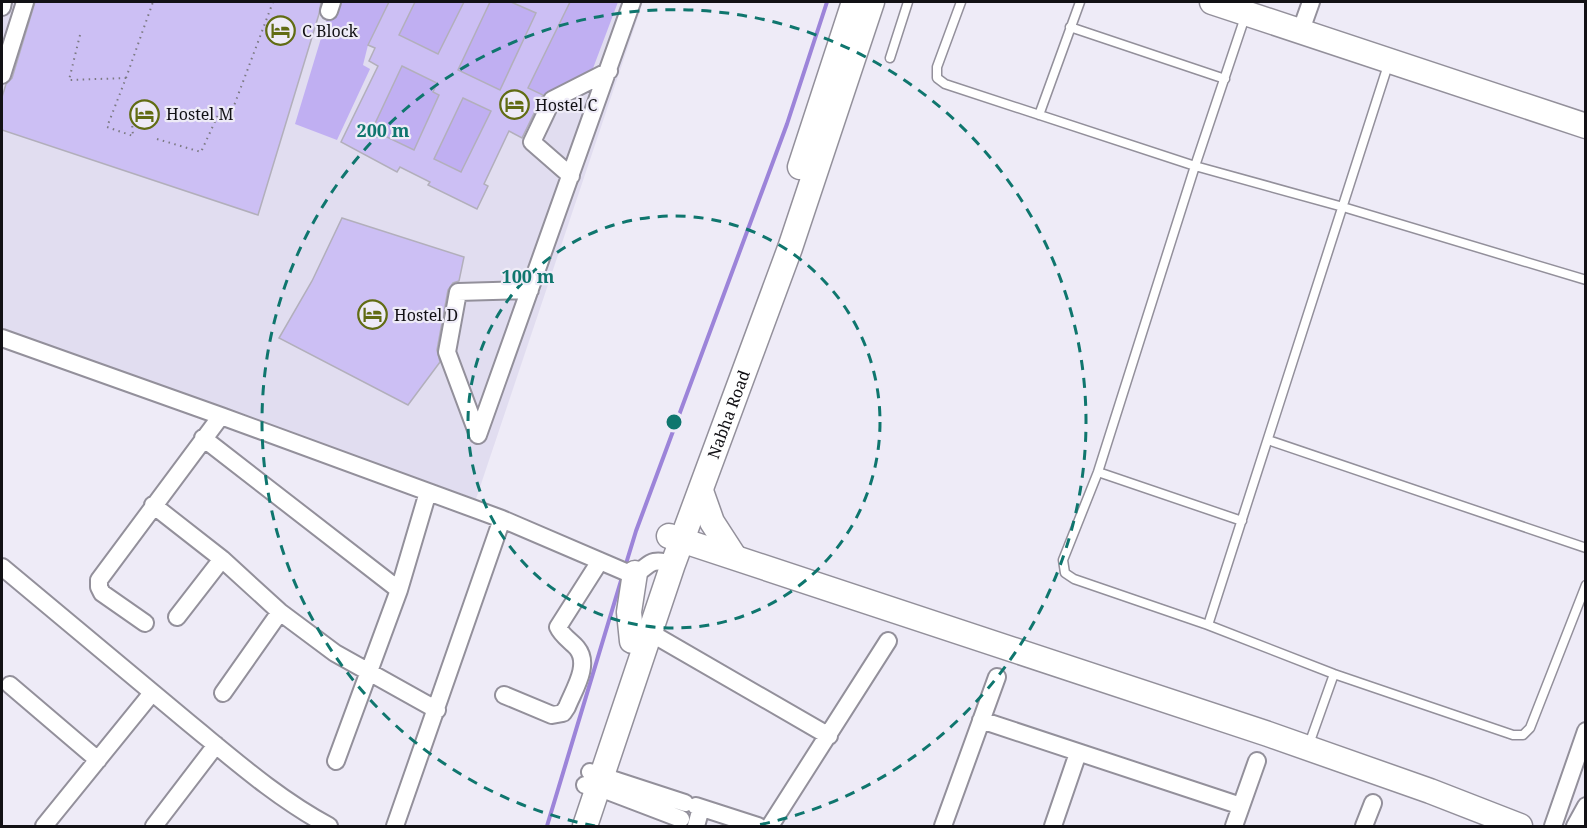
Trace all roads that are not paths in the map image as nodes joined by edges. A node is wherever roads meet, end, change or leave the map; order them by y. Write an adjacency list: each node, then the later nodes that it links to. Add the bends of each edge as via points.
1 (3, 2): 11 (street)
2 (25, 2): 18 (street)
3 (632, 2): 17 (street)
4 (854, 2): 25 (main road, Nabha Road)
5 (872, 2): 25 (main road, Nabha Road)
6 (908, 2): 15 (lane)
7 (961, 2): 20 (lane, via 937,67 937,78)
8 (1080, 2): 13 (lane)
9 (1212, 2): 12 (main road)
10 (1311, 2): 14 (street)
11 (2, 7)
12 (1246, 12): 14 (main road); 19 (lane)
13 (1070, 27): 19 (lane); 20 (lane)
14 (1301, 30): 16 (main road)
15 (890, 58)
16 (1389, 61): 21 (main road); 24 (lane)
17 (609, 71): 23 (street); 23 (street, via 552,100 532,142)
18 (2, 75)
19 (1225, 79): 22 (lane)
20 (1039, 115): 22 (lane)
21 (1586, 126)
22 (1195, 166): 24 (lane); 32 (lane)
23 (571, 176): 27 (street)
24 (1343, 207): 26 (lane); 31 (lane)
25 (771, 279): 33 (main road, Nabha Road); 38 (main road, Nabha Road, via 736,361)
26 (1586, 280)
27 (530, 290): 27 (street, via 494,390 478,435 447,352 458,292)
28 (2, 338): 29 (street)
29 (220, 416): 30 (street); 34 (street)
30 (203, 438): 35 (street); 47 (street)
31 (1268, 440): 37 (lane); 39 (lane)
32 (1098, 472): 37 (lane); 51 (lane, via 1064,560 1065,573)
33 (701, 491): 38 (main road, Nabha Road); 40 (main road, via 712,522)
34 (428, 492): 36 (street); 47 (street)
35 (153, 505): 41 (street); 50 (street, via 99,580 102,593)
36 (502, 519): 42 (street); 61 (street)
37 (1242, 521): 51 (lane)
38 (676, 538): 40 (main road); 43 (main road, Nabha Road)
39 (1586, 548)
40 (734, 556): 66 (main road)
41 (222, 559): 48 (street); 49 (street)
42 (600, 561): 45 (street); 60 (street, via 558,627 583,660 567,707 552,715)
43 (667, 562): 45 (street, via 656,560 643,569); 52 (main road, Nabha Road)
44 (2, 567): 58 (street)
45 (628, 572): 52 (main road, via 629,612)
46 (1586, 585): 55 (lane, via 1530,728 1523,735 1513,735)
47 (399, 590): 54 (street)
48 (280, 612): 54 (street); 59 (street)
49 (177, 617)
50 (145, 623)
51 (1208, 624): 55 (lane)
52 (640, 637): 64 (street); 71 (main road, Nabha Road)
53 (888, 641): 64 (street)
54 (368, 672): 61 (street); 69 (street)
55 (1334, 674): 66 (lane)
56 (997, 677): 62 (street)
57 (10, 685): 68 (street)
58 (152, 693): 65 (street); 68 (street)
59 (223, 693)
60 (504, 695)
61 (437, 710): 80 (street)
62 (981, 720): 67 (street); 85 (street)
63 (1586, 731): 89 (street)
64 (829, 736): 84 (street)
65 (216, 745): 78 (street); 79 (street, via 292,804)
66 (1308, 748): 88 (main road)
67 (1078, 753): 73 (street); 76 (street)
68 (98, 760): 77 (street)
69 (336, 761)
70 (1257, 761): 73 (street)
71 (593, 780): 75 (street); 81 (main road, Nabha Road); 82 (main road, Nabha Road)
72 (1372, 803): 87 (street)
73 (1241, 806): 86 (street)
74 (1586, 806): 90 (street)
75 (694, 817): 83 (street)
76 (1059, 825)
77 (44, 826)
78 (154, 826)
79 (329, 826)
80 (395, 826)
81 (571, 826)
82 (585, 826)
83 (758, 826)
84 (770, 826)
85 (942, 826)
86 (1234, 826)
87 (1364, 826)
88 (1520, 826)
89 (1553, 826)
90 (1575, 826)

